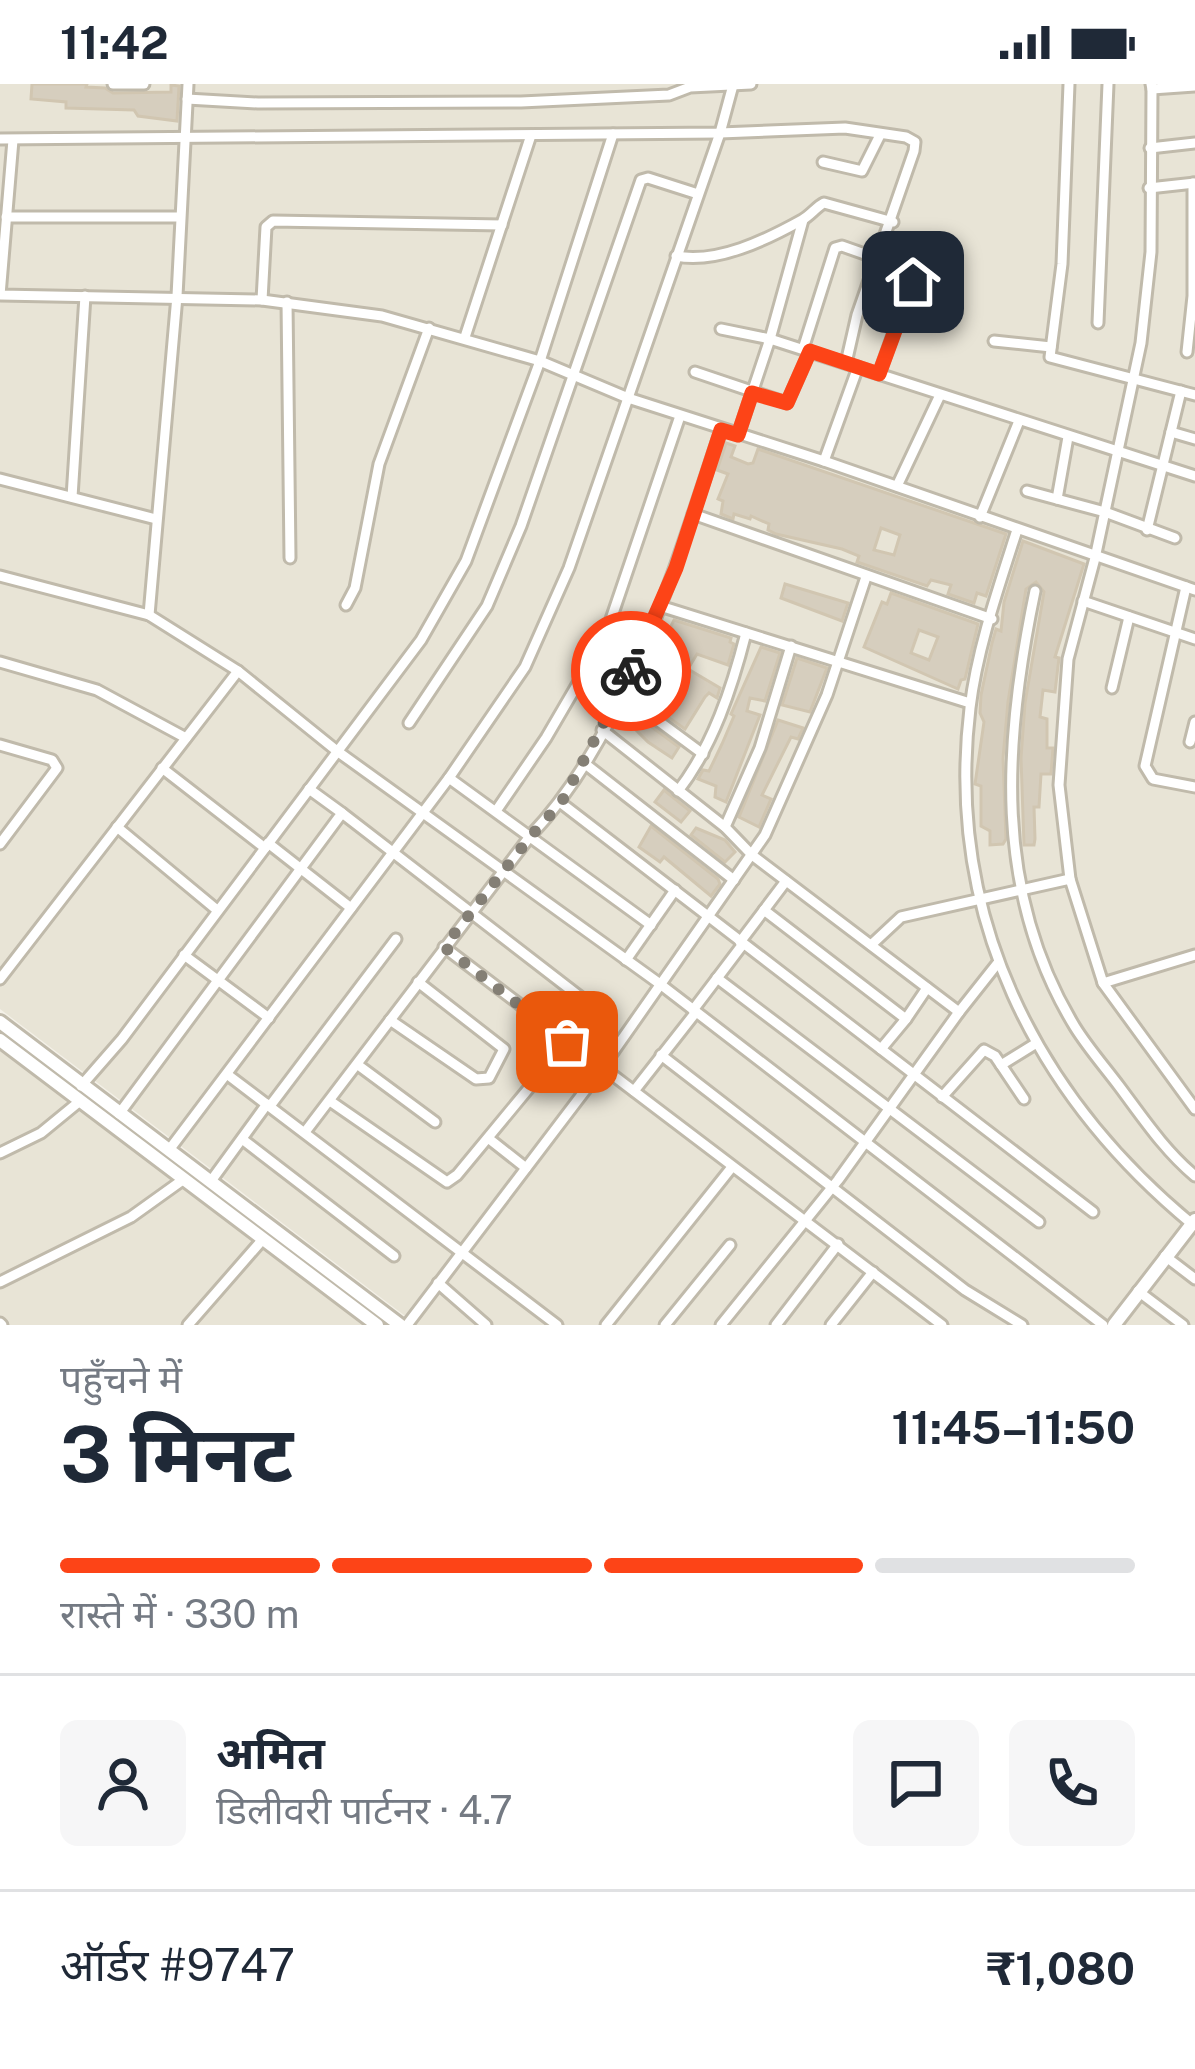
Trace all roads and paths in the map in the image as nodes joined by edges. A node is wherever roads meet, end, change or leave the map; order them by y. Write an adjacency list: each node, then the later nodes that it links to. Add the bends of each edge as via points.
1 (113, 84): 2 (street)
2 (144, 84)
3 (188, 84): 10 (street)
4 (751, 84): 7 (street)
5 (1070, 84): 42 (street)
6 (1108, 84): 36 (street)
7 (733, 85): 10 (street, via 520,102); 13 (street)
8 (1152, 86): 9 (street); 19 (street)
9 (1195, 86)
10 (187, 99): 15 (street)
11 (531, 134): 12 (street); 15 (street); 28 (street)
12 (613, 134): 13 (street); 45 (street)
13 (720, 134): 14 (street, via 845,128); 23 (street)
14 (880, 135): 20 (street, via 862,171); 27 (street, via 915,142)
15 (184, 137): 17 (street); 25 (street)
16 (0, 139): 17 (street)
17 (13, 140): 24 (street)
18 (1195, 143): 19 (street)
19 (1150, 148): 22 (street)
20 (823, 162)
21 (1194, 183): 22 (street); 44 (street)
22 (1149, 188): 50 (street, via 1151,252)
23 (698, 194): 29 (street); 49 (street, via 641,180)
24 (6, 217): 25 (street); 32 (street, via 0,295)
25 (180, 217): 33 (street)
26 (802, 220): 27 (street, via 824,202); 29 (street, via 720,255); 40 (street)
27 (892, 222): 30 (street)
28 (502, 225): 34 (street, via 273,221 266,227); 39 (street)
29 (676, 256): 55 (street)
30 (876, 258): 43 (street, via 835,248); 46 (street)
31 (920, 259): 48 (street)
32 (85, 296): 33 (street); 70 (street)
33 (177, 296): 34 (street); 75 (street)
34 (262, 300): 35 (street)
35 (287, 302): 37 (street); 79 (street)
36 (1098, 323)
37 (429, 328): 39 (street); 86 (street, via 379,464)
38 (721, 329): 40 (street)
39 (465, 337): 45 (street)
40 (770, 339): 43 (street); 52 (street)
41 (994, 341): 42 (street)
42 (1051, 347): 50 (street, via 1050,357)
43 (807, 350): 46 (street); 52 (street, via 787,403)
44 (1186, 352)
45 (540, 361): 49 (street); 107 (street, via 466,561 421,640)
46 (852, 365): 48 (street); 64 (street)
47 (695, 372): 52 (street)
48 (879, 374): 53 (street)
49 (576, 376): 55 (street); 102 (street, via 487,606)
50 (1135, 377): 51 (street); 63 (street)
51 (1181, 391): 54 (street); 59 (street)
52 (752, 393): 60 (street)
53 (940, 395): 57 (street); 68 (street)
54 (1195, 395)
55 (628, 398): 56 (street); 111 (street, via 554,607 525,667)
56 (680, 416): 58 (street); 116 (street, via 604,637)
57 (1019, 421): 61 (street); 74 (street)
58 (721, 430): 60 (street); 73 (street)
59 (1171, 432): 62 (street); 65 (street)
60 (738, 435): 64 (street)
61 (1068, 436): 63 (street); 71 (street)
62 (1195, 439)
63 (1117, 452): 65 (street); 72 (street)
64 (824, 461): 68 (street)
65 (1162, 466): 66 (street); 77 (street)
66 (1195, 476)
67 (0, 479): 70 (street)
68 (897, 486): 74 (street)
69 (1027, 491): 71 (street)
70 (72, 497): 75 (street)
71 (1057, 499): 72 (street)
72 (1105, 512): 77 (street); 80 (street)
73 (693, 514): 82 (street); 87 (street)
74 (980, 517): 76 (street)
75 (157, 519): 88 (street)
76 (1017, 530): 80 (street); 90 (street)
77 (1147, 530): 78 (street)
78 (1175, 538)
79 (290, 558)
80 (1095, 558): 83 (street); 85 (street)
81 (0, 576): 88 (street)
82 (866, 577): 90 (street); 95 (street)
83 (1190, 589): 92 (street)
84 (1035, 591): 131 (street, via 1010,750)
85 (1083, 602): 89 (street); 128 (street, via 1066,672 1059,785)
86 (346, 605)
87 (660, 607): 91 (street); 99 (street)
88 (149, 615): 97 (street)
89 (1129, 617): 92 (street); 98 (street)
90 (992, 619): 100 (street)
91 (746, 633): 94 (street); 108 (street)
92 (1175, 633): 93 (street); 112 (street, via 1145,766 1153,779)
93 (1195, 639)
94 (791, 646): 95 (street); 120 (street)
95 (838, 660): 100 (street); 125 (street)
96 (0, 662): 104 (street, via 98,690)
97 (238, 671): 104 (street); 107 (street)
98 (1112, 688)
99 (622, 694): 103 (street); 108 (street)
100 (970, 704): 133 (street, via 965,772)
101 (1195, 722): 105 (street)
102 (409, 723)
103 (602, 730): 109 (street); 114 (street)
104 (186, 738): 110 (street)
105 (1190, 742)
106 (0, 745): 122 (street, via 57,764)
107 (337, 751): 113 (street); 118 (street)
108 (704, 754): 114 (street)
109 (584, 764): 115 (street); 129 (street)
110 (163, 768): 119 (street); 123 (street)
111 (449, 778): 116 (street); 118 (street)
112 (1195, 787)
113 (308, 789): 117 (street); 123 (street)
114 (678, 791): 120 (street)
115 (561, 803): 121 (street); 132 (street)
116 (496, 811): 121 (street)
117 (342, 813): 124 (street); 126 (street)
118 (422, 814): 124 (street); 127 (street)
119 (117, 827): 135 (street); 149 (street)
120 (725, 827): 125 (street)
121 (531, 836): 127 (street); 139 (street)
122 (0, 844)
123 (267, 845): 126 (street); 135 (street)
124 (393, 852): 134 (street); 137 (street)
125 (752, 855): 129 (street); 130 (street)
126 (300, 868): 134 (street); 150 (street)
127 (504, 871): 137 (street); 146 (street)
128 (1070, 879): 131 (street); 152 (street)
129 (734, 880): 138 (street)
130 (786, 881): 136 (street); 142 (street)
131 (1022, 889): 133 (street); 190 (street, via 1073,1024)
132 (675, 890): 138 (street); 139 (street)
133 (983, 898): 142 (street, via 902,917); 147 (street)
134 (351, 908): 158 (street)
135 (217, 910): 144 (street)
136 (764, 910): 141 (street); 159 (street)
137 (473, 913): 143 (street); 155 (street)
138 (708, 917): 141 (street); 153 (street)
139 (651, 925): 146 (street)
140 (396, 939): 177 (street)
141 (741, 943): 148 (street); 165 (street)
142 (871, 946): 154 (street)
143 (444, 947): 151 (street); 163 (street)
144 (184, 955): 150 (street); 173 (street)
145 (1195, 955): 152 (street)
146 (626, 960): 153 (street)
147 (997, 964): 157 (street); 164 (street)
148 (717, 978): 156 (street); 178 (street)
149 (0, 979)
150 (215, 981): 158 (street); 180 (street)
151 (418, 982): 160 (street); 160 (street, via 504,1049 489,1078 476,1079)
152 (1103, 983): 179 (street)
153 (660, 984): 156 (street); 169 (street)
154 (927, 988): 157 (street); 159 (street)
155 (588, 1004)
156 (694, 1011): 166 (street); 185 (street)
157 (959, 1012): 170 (street)
158 (268, 1018): 171 (street)
159 (905, 1018): 165 (street)
160 (391, 1020): 167 (street)
161 (0, 1022): 173 (street)
162 (0, 1040): 173 (street)
163 (567, 1042): 169 (street); 183 (street)
164 (1035, 1044): 168 (street); 197 (street, via 1108,1142)
165 (881, 1049): 170 (street)
166 (661, 1055): 172 (street); 193 (street)
167 (358, 1065): 176 (street); 181 (street)
168 (1001, 1065): 174 (street, via 982,1050); 175 (street)
169 (602, 1068): 172 (street); 189 (street)
170 (911, 1073): 174 (street); 178 (street)
171 (228, 1075): 177 (street); 187 (street)
172 (634, 1091): 188 (street)
173 (81, 1094): 180 (street); 186 (street, via 41,1133); 187 (street)
174 (942, 1097): 194 (street)
175 (1024, 1099)
176 (329, 1101): 182 (street); 183 (street, via 442,1181)
177 (269, 1105): 182 (street); 184 (street)
178 (886, 1108): 185 (street); 196 (street)
179 (1195, 1109)
180 (119, 1114): 187 (street)
181 (435, 1122)
182 (305, 1132): 201 (street)
183 (488, 1138): 189 (street)
184 (242, 1139): 192 (street); 202 (street)
185 (863, 1144): 193 (street); 224 (street)
186 (0, 1154)
187 (173, 1159): 191 (street); 192 (street)
188 (732, 1167): 195 (street); 217 (street)
189 (526, 1168): 201 (street)
190 (1195, 1176)
191 (184, 1179): 198 (street); 206 (street, via 131,1217)
192 (211, 1181): 214 (street)
193 (831, 1187): 195 (street); 223 (street)
194 (1093, 1213)
195 (805, 1219): 199 (street); 219 (street)
196 (1039, 1222)
197 (1193, 1222): 203 (street)
198 (263, 1238): 209 (street); 211 (street)
199 (838, 1244): 204 (street); 220 (street)
200 (730, 1245): 218 (street)
201 (462, 1251): 207 (street); 216 (street)
202 (394, 1256)
203 (1165, 1256): 205 (street); 208 (street)
204 (874, 1272): 221 (street); 222 (street)
205 (1195, 1279)
206 (0, 1282)
207 (438, 1283): 214 (street); 215 (street)
208 (1138, 1291): 210 (street); 225 (street)
209 (359, 1311): 212 (street); 213 (street)
210 (1119, 1323)
211 (188, 1325)
212 (347, 1325)
213 (377, 1325)
214 (404, 1325)
215 (486, 1325)
216 (557, 1325)
217 (606, 1325)
218 (665, 1325)
219 (721, 1325)
220 (776, 1325)
221 (831, 1325)
222 (942, 1325)
223 (1022, 1325)
224 (1103, 1325)
225 (1183, 1325)

